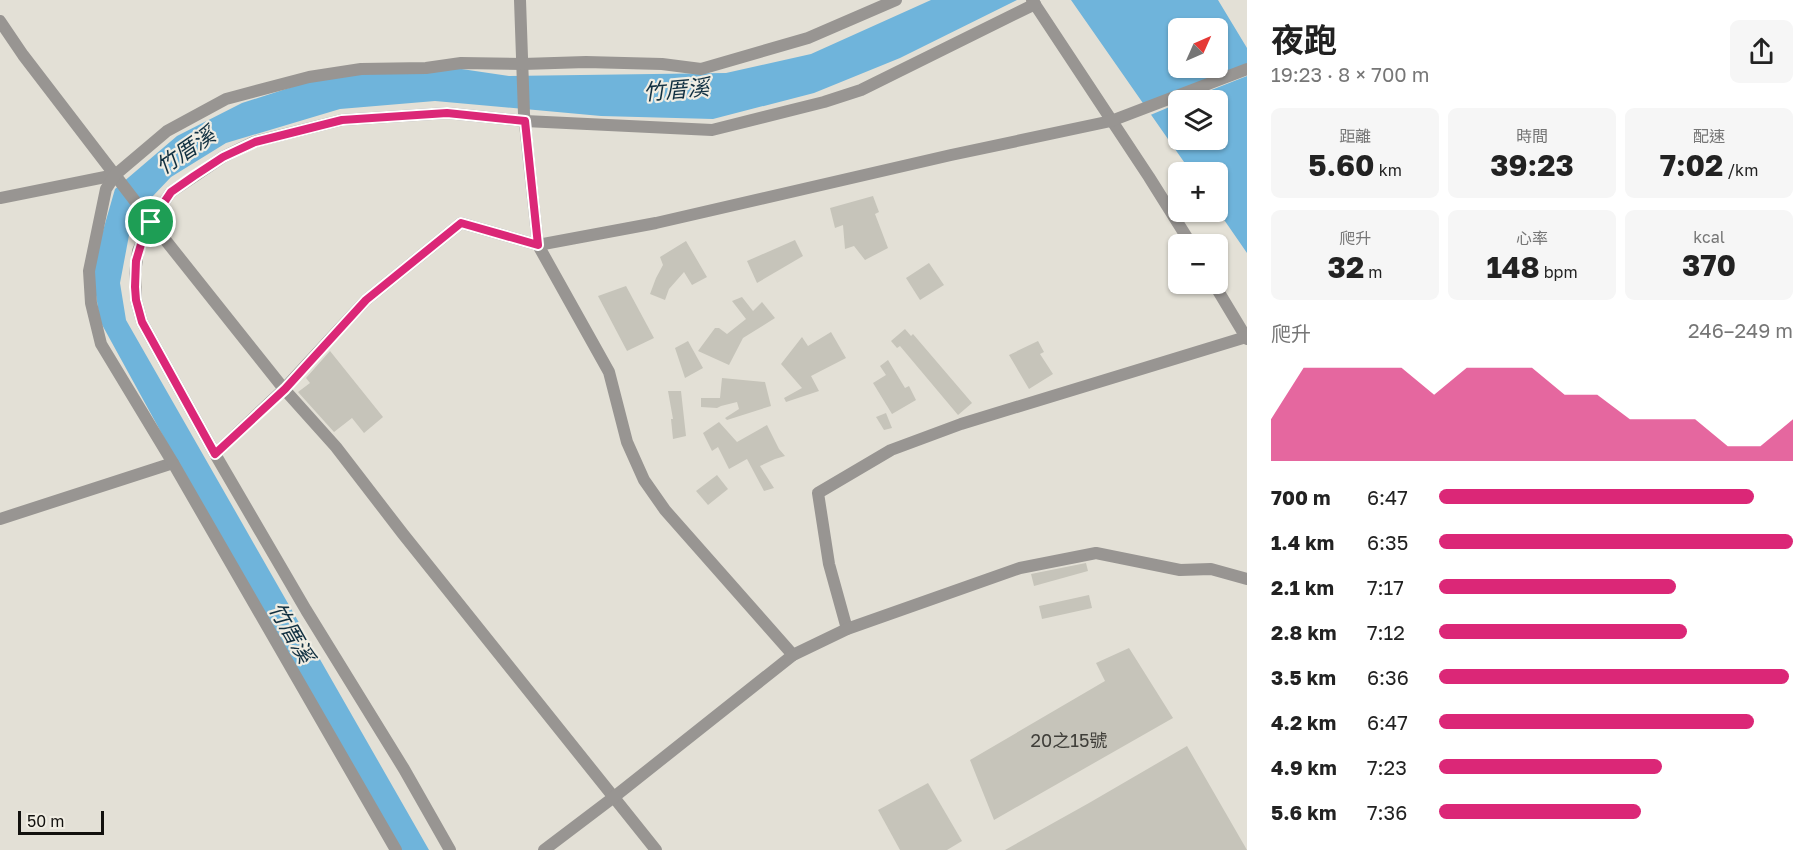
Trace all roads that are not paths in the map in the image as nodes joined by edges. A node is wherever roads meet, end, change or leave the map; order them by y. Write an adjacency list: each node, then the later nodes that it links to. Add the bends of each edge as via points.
1 (520, 0): 5 (street)
2 (896, 0): 5 (street, via 808,38 701,69 662,64)
3 (1033, 2): 7 (street, via 861,90 712,130); 8 (street)
4 (0, 21): 9 (street)
5 (523, 64): 7 (street); 9 (street, via 361,69 309,77 226,99 167,130)
6 (1247, 69): 8 (street)
7 (524, 117): 11 (street, via 447,113 342,120 255,142 223,157 171,192); 13 (street)
8 (1111, 121): 12 (street); 13 (street, via 656,223)
9 (115, 175): 10 (street); 11 (street); 18 (street, via 106,189 88,271 91,303 101,344)
10 (0, 198)
11 (151, 222): 16 (street); 17 (street, via 136,261 139,313)
12 (1185, 234)
13 (538, 245): 16 (street, via 461,223 366,300); 22 (street, via 609,372 627,441 644,480 665,510)
14 (1220, 294): 15 (street)
15 (1246, 338): 21 (street, via 961,424 891,450 818,493 829,564)
16 (285, 389): 17 (street); 23 (street, via 336,447)
17 (215, 454): 25 (street)
18 (173, 463): 19 (street); 24 (street)
19 (0, 519)
20 (1247, 579): 21 (street, via 1211,569 1180,570 1096,553 1020,568)
21 (847, 630): 22 (street)
22 (793, 655): 23 (street)
23 (614, 797): 26 (street); 27 (street)
24 (396, 850)
25 (450, 850)
26 (544, 850)
27 (656, 850)

